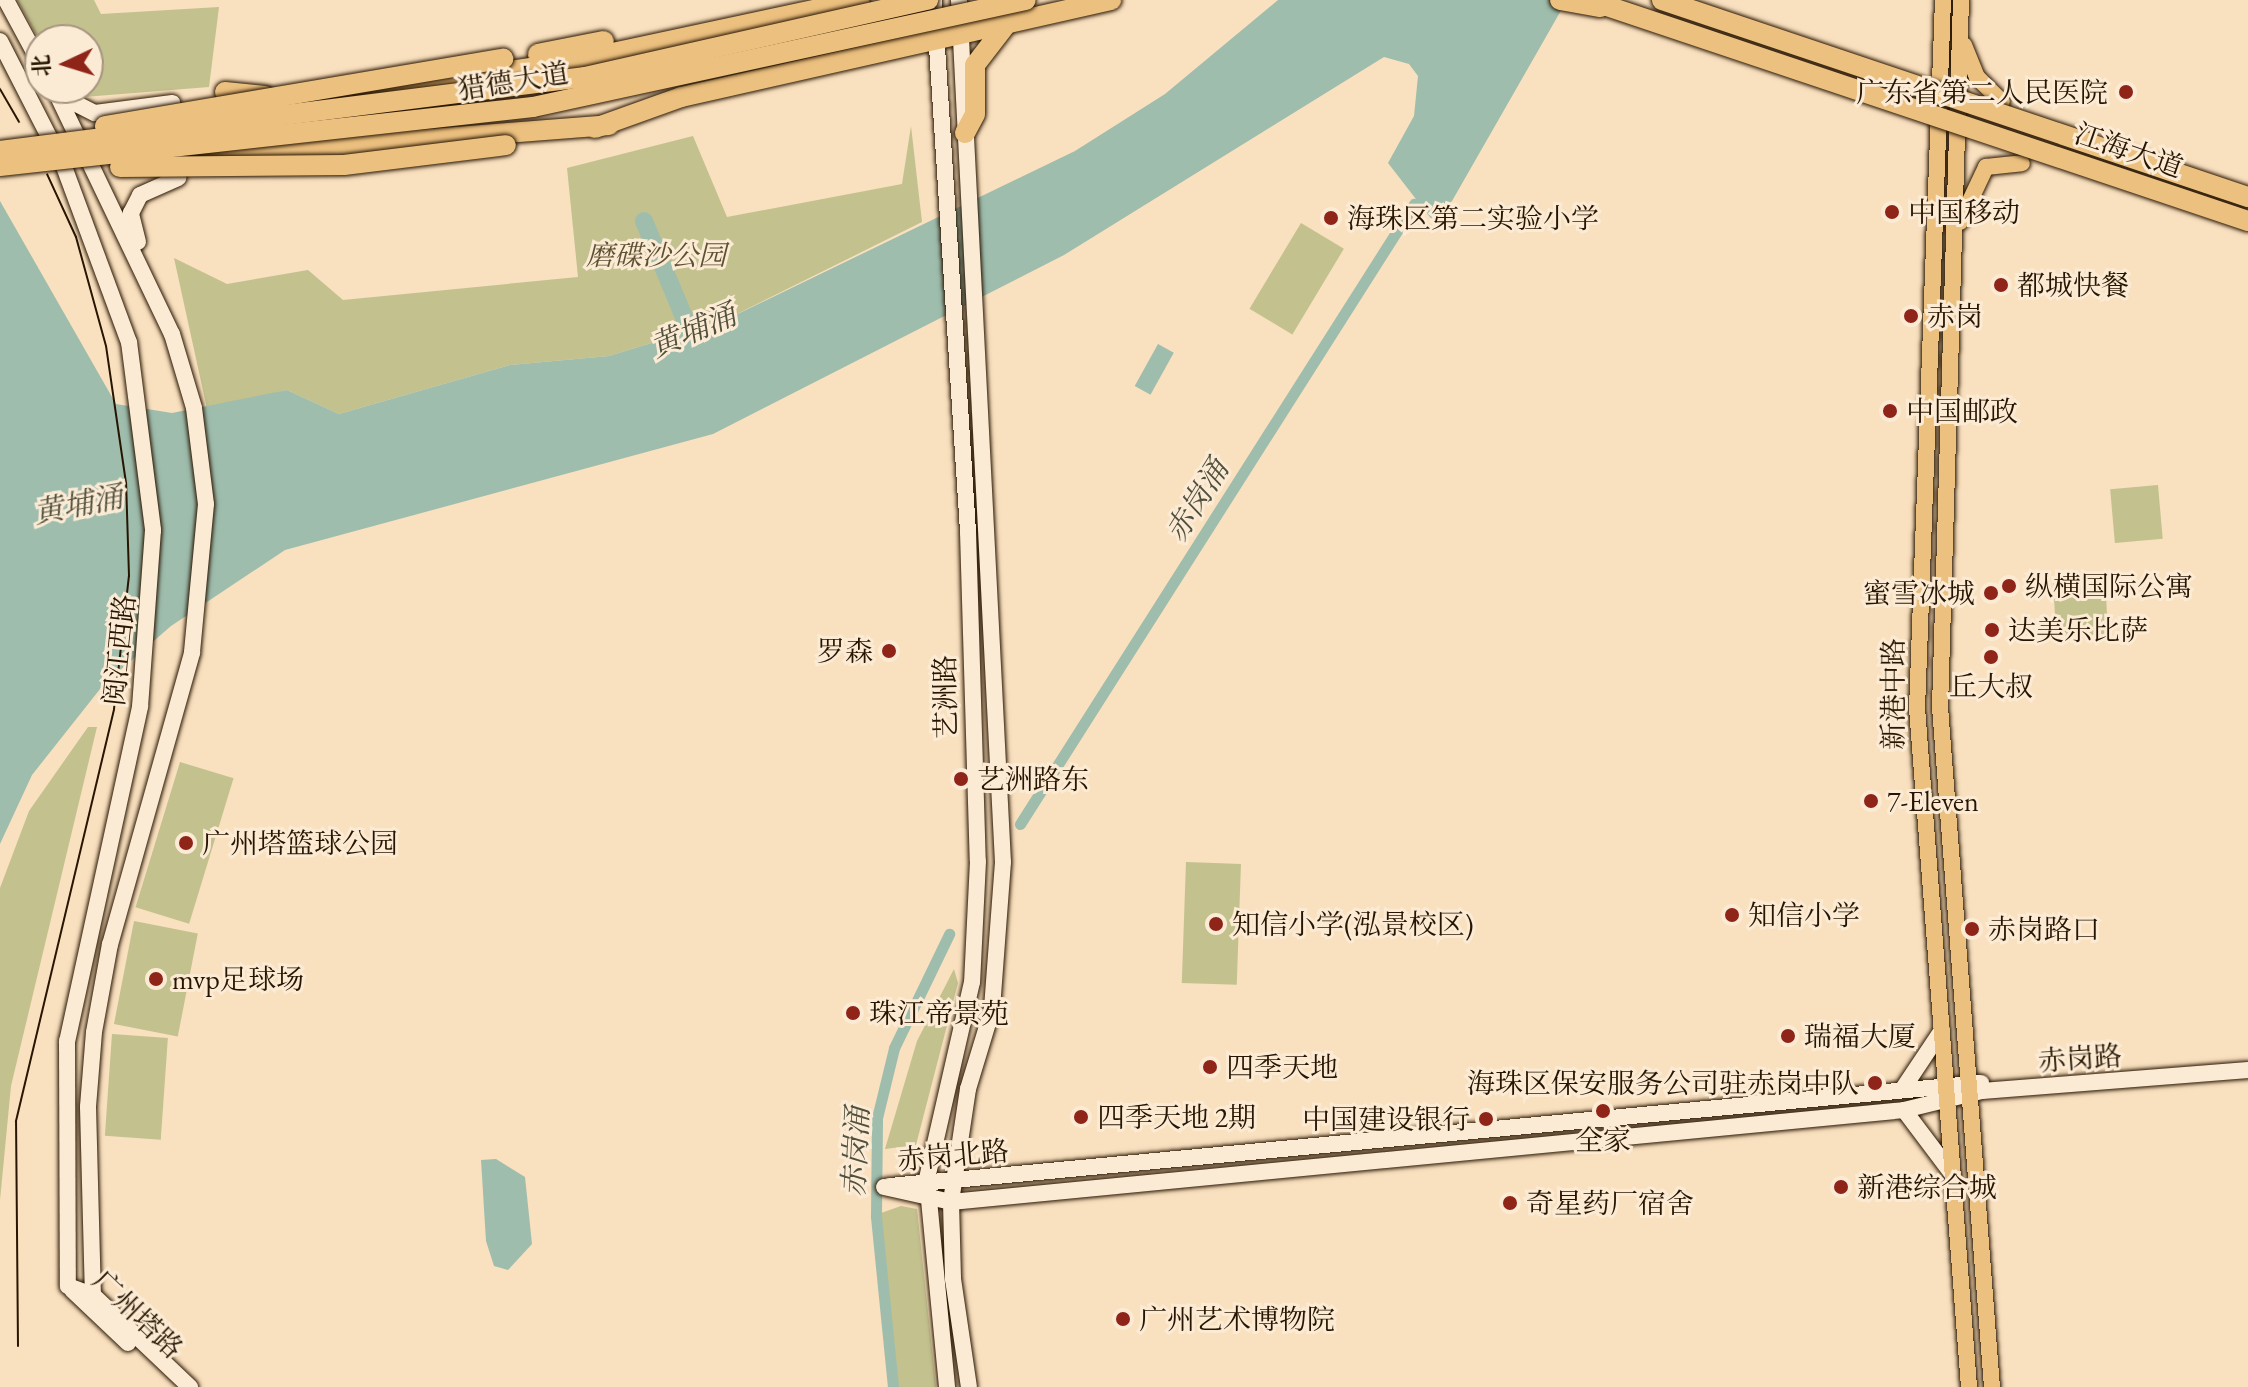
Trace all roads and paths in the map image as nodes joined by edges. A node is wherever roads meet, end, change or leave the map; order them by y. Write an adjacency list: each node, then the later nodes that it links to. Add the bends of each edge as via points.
1 (6, 0): 17 (main road)
2 (859, 0): 20 (highway)
3 (928, 0): 29 (highway, 猎德大道, bridge, via 556,82)
4 (934, 0): 18 (main road, 艺洲路)
5 (959, 0): 18 (main road, 艺洲路)
6 (1111, 0): 12 (highway)
7 (1560, 0): 13 (highway, bridge)
8 (1589, 0): 13 (highway, bridge)
9 (1662, 0): 37 (highway, 江海大道, bridge)
10 (1943, 0): 15 (main road, 新港中路)
11 (1961, 0): 16 (main road, 新港中路)
12 (1029, 9): 14 (highway); 32 (highway, 猎德大道, bridge, via 518,109)
13 (1651, 18): 38 (highway, 江海大道, bridge)
14 (1010, 23): 18 (highway); 28 (highway, via 975,65 975,114)
15 (1942, 31): 16 (main road); 35 (main road, 新港中路)
16 (1961, 31): 23 (main road, via 1973,70); 36 (main road, 新港中路)
17 (24, 33)
18 (950, 36): 27 (highway, via 681,97); 28 (main road, 艺洲路); 52 (main road, 艺洲路, via 978,907 972,982)
19 (0, 41): 56 (main road, 阅江西路, via 63,164 129,342 153,530 151,640 67,1041)
20 (612, 47): 22 (highway); 29 (highway, bridge, via 311,87)
21 (225, 92): 22 (highway)
22 (305, 101): 30 (highway, via 209,115 189,131 202,155)
23 (2002, 102)
24 (172, 103): 26 (main road, via 84,112)
25 (62, 104): 40 (main road)
26 (74, 104)
27 (609, 125): 30 (highway); 32 (highway, bridge, via 506,145 344,165)
28 (965, 133): 53 (main road, 艺洲路, via 1003,885 992,1010 968,1089)
29 (0, 149)
30 (288, 152): 33 (highway)
31 (2022, 163): 39 (main road, via 2003,160 1979,174)
32 (0, 168)
33 (225, 177)
34 (178, 178): 40 (main road, via 145,189 131,213)
35 (1934, 178): 36 (main road); 41 (main road, 新港中路)
36 (1955, 179): 39 (main road, 新港中路)
37 (2248, 197)
38 (2248, 221)
39 (1953, 267): 42 (main road, 新港中路)
40 (148, 278): 57 (main road, via 194,408 206,504 199,614 96,1020 88,1107)
41 (1918, 667): 42 (main road); 44 (main road, 新港中路)
42 (1940, 667): 43 (main road, 新港中路)
43 (1940, 707): 44 (main road); 47 (main road, 新港中路)
44 (1917, 708): 45 (main road, 新港中路)
45 (1942, 1030): 48 (main road); 49 (main road, 新港中路)
46 (2248, 1070): 47 (main road, 赤岗路)
47 (1968, 1088): 49 (main road, 赤岗路); 63 (main road, 新港中路)
48 (1902, 1090): 49 (main road, 赤岗北路); 53 (main road, 赤岗北路)
49 (1947, 1094): 50 (main road, 赤岗北路); 51 (main road, 新港中路)
50 (1904, 1110): 51 (main road); 55 (main road, 赤岗北路)
51 (1953, 1175): 62 (main road, 新港中路)
52 (927, 1179): 53 (main road, 赤岗北路); 54 (main road, 艺洲路); 54 (main road, 赤岗北路, via 884,1187)
53 (953, 1181): 55 (main road, 艺洲路)
54 (927, 1199): 55 (main road, 赤岗北路); 60 (main road, 艺洲路)
55 (951, 1202): 61 (main road, 艺洲路, via 953,1279)
56 (68, 1286): 57 (main road, 广州塔路); 58 (main road, 广州塔路)
57 (93, 1295): 59 (main road, 广州塔路)
58 (175, 1387)
59 (190, 1387)
60 (947, 1387)
61 (969, 1387)
62 (1969, 1387)
63 (1992, 1387)

